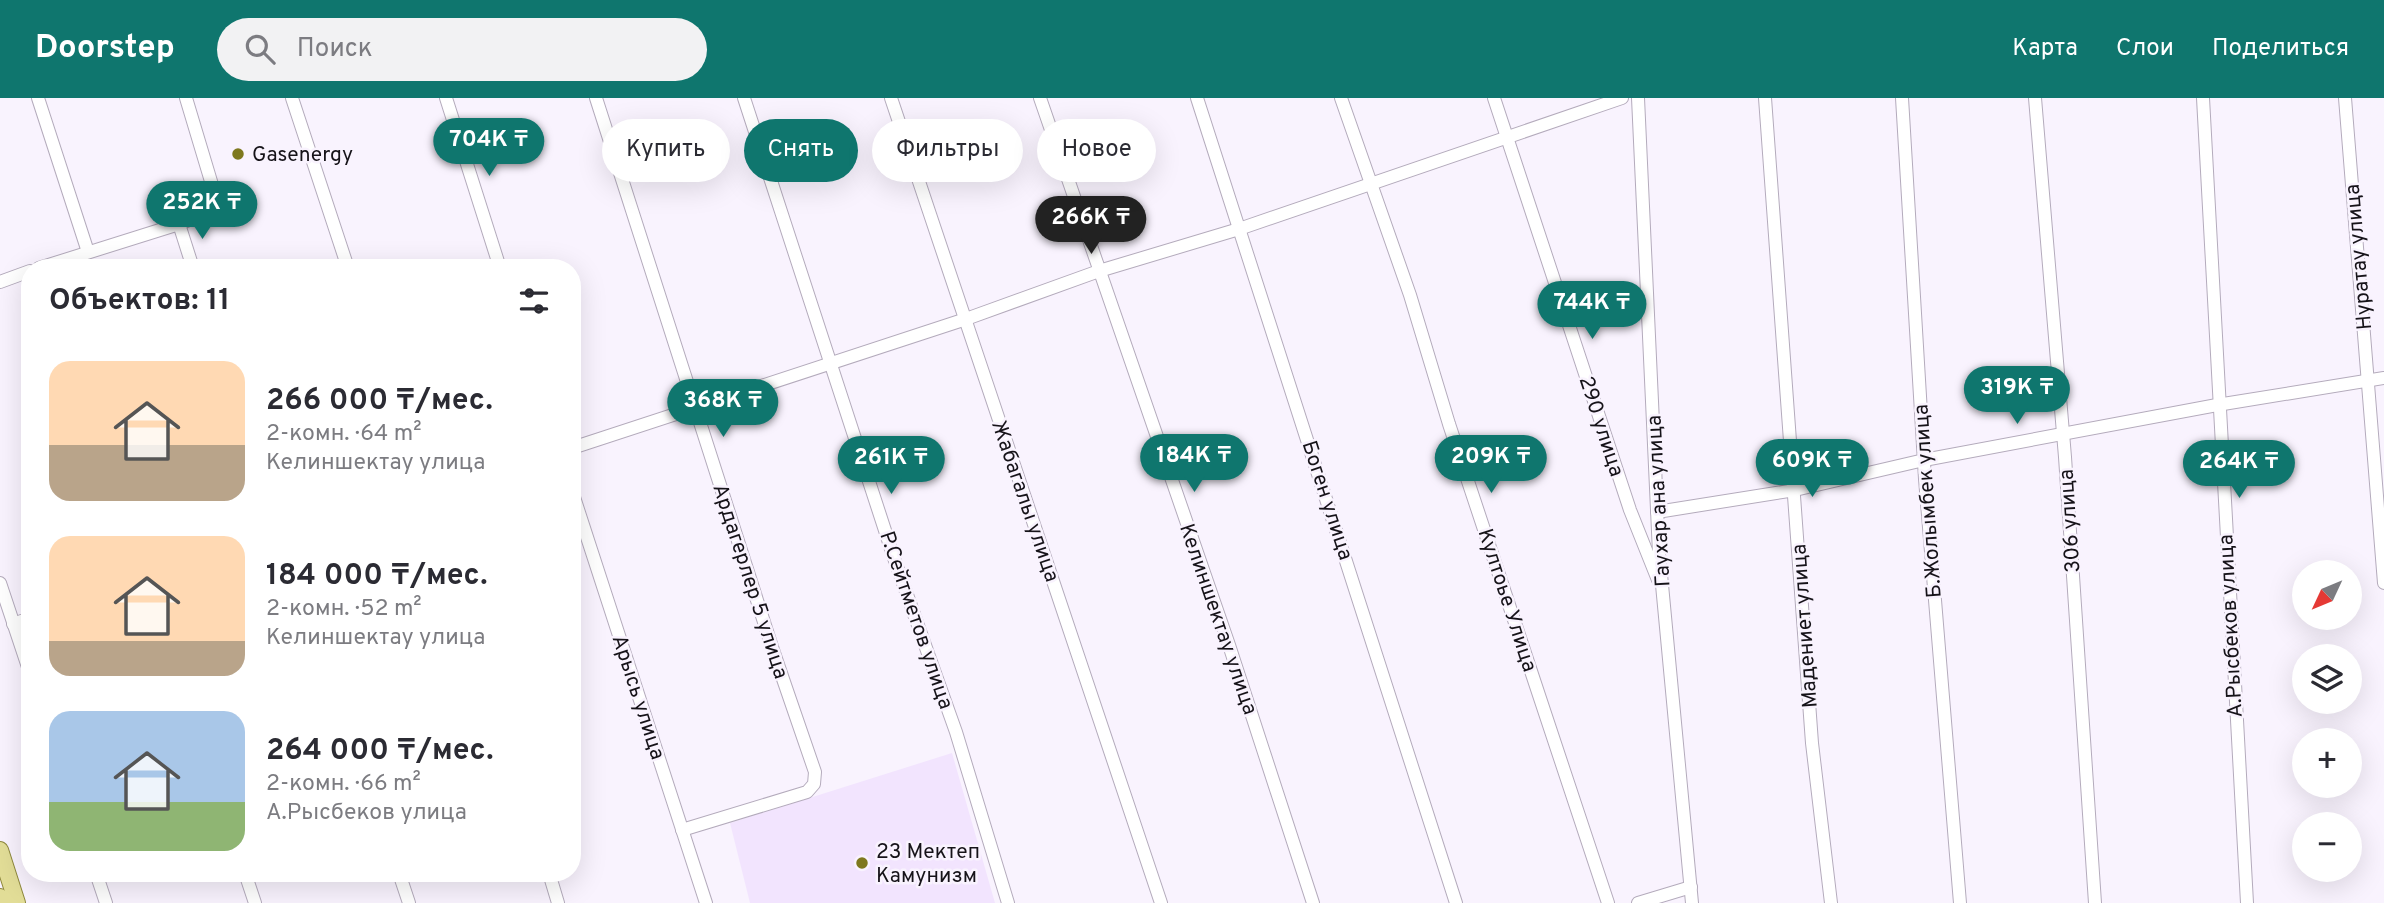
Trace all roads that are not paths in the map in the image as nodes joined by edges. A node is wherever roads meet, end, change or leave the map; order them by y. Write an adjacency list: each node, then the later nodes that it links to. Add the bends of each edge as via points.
1 (38, 98): 23 (street)
2 (186, 98): 21 (street, via 219,208)
3 (292, 98): 26 (street)
4 (446, 98): 27 (street)
5 (596, 98): 36 (street, Ардагерлер 5 улица)
6 (744, 98): 32 (street, Р.Сейтметов улица)
7 (891, 98): 31 (street, Жабагалы улица)
8 (1040, 98): 28 (street, Келиншектау улица)
9 (1197, 98): 22 (street, Боген улица)
10 (1341, 98): 20 (street, Култоье Улица)
11 (1494, 98): 19 (street, 290 улица)
12 (1622, 98): 19 (street)
13 (1638, 98): 41 (street, Гаухар ана улица)
14 (1765, 98): 40 (street, Мадениет улица)
15 (1902, 98): 39 (street, Б.Жолымбек улица)
16 (2035, 98): 37 (street, 306 улица)
17 (2203, 98): 35 (street, А.Рысбеков улица)
18 (2345, 98): 34 (street, Нуратау улица)
19 (1507, 138): 20 (street); 45 (street, 290 улица, via 1630,510)
20 (1370, 185): 22 (street); 68 (street, Култоье Улица)
21 (179, 224): 23 (street); 25 (street)
22 (1239, 229): 28 (street); 67 (street, Боген улица)
23 (88, 252): 24 (street)
24 (67, 259)
25 (190, 259)
26 (345, 259)
27 (497, 259)
28 (1099, 271): 31 (street); 66 (street, Келиншектау улица)
29 (21, 274): 30 (street)
30 (0, 282)
31 (966, 319): 32 (street); 65 (street, Жабагалы улица)
32 (830, 363): 36 (street); 64 (street, Р.Сейтметов улица, via 956,732)
33 (2384, 378): 34 (street)
34 (2369, 380): 35 (street); 44 (street, Нуратау улица)
35 (2217, 405): 37 (street); 74 (street, А.Рысбеков улица)
36 (695, 406): 38 (street); 49 (street, Ардагерлер 5 улица, via 815,772 807,792)
37 (2063, 434): 39 (street); 73 (street, 306 улица)
38 (581, 446)
39 (1924, 460): 40 (street); 72 (street, Б.Жолымбек улица)
40 (1795, 490): 41 (street); 71 (street, Мадениет улица, via 1812,743)
41 (1657, 513): 45 (street, Гаухар ана улица)
42 (581, 519): 49 (street, Арысь улица)
43 (0, 583): 47 (street)
44 (2384, 583)
45 (1663, 593): 55 (street, Гаухар ана улица)
46 (21, 621): 47 (street)
47 (13, 624): 48 (street)
48 (21, 647)
49 (682, 830): 63 (street, Арысь улица)
50 (0, 850): 58 (main road)
51 (99, 882): 59 (street)
52 (248, 882): 60 (street)
53 (402, 882): 61 (street)
54 (551, 882): 62 (street)
55 (1691, 887): 69 (street); 70 (street, Гаухар ана улица)
56 (0, 897): 57 (main road)
57 (2, 903)
58 (17, 903)
59 (106, 903)
60 (255, 903)
61 (409, 903)
62 (558, 903)
63 (706, 903)
64 (1008, 903)
65 (1161, 903)
66 (1313, 903)
67 (1456, 903)
68 (1608, 903)
69 (1638, 903)
70 (1692, 903)
71 (1830, 903)
72 (1960, 903)
73 (2095, 903)
74 (2246, 903)

